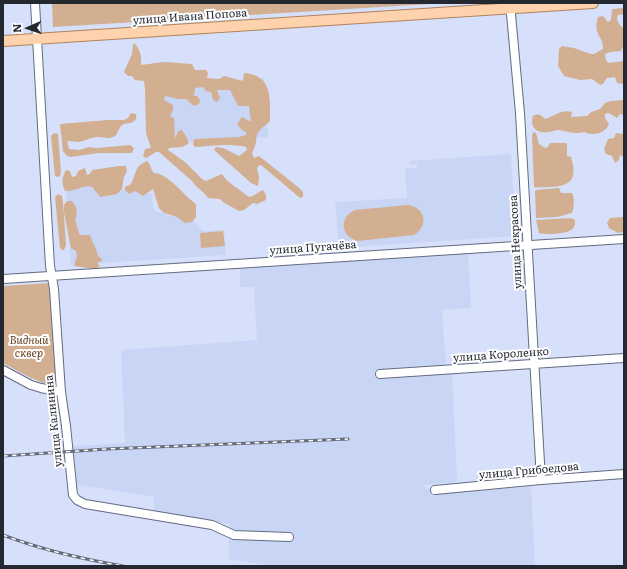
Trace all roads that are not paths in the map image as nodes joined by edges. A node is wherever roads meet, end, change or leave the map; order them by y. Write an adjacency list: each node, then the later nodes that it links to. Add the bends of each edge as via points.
1 (35, 3): 4 (street, улица Калинина)
2 (593, 3): 3 (main road, улица Ивана Попова)
3 (511, 6): 4 (main road, улица Ивана Попова); 7 (street, улица Некрасова)
4 (38, 38): 5 (main road, улица Ивана Попова); 8 (street, улица Калинина)
5 (3, 41)
6 (624, 239): 7 (street, улица Пугачёва)
7 (527, 245): 8 (street, улица Пугачёва); 11 (street, улица Некрасова)
8 (52, 276): 9 (street, улица Пугачёва); 14 (street, улица Калинина)
9 (3, 279)
10 (624, 358): 11 (street, улица Короленко)
11 (534, 364): 13 (street, улица Короленко); 16 (street, улица Некрасова)
12 (3, 370): 14 (street, via 32,385)
13 (380, 374)
14 (61, 392): 18 (street, улица Калинина, via 72,493 77,500 85,504 212,525 234,535)
15 (624, 474): 16 (street, улица Грибоедова)
16 (541, 480): 17 (street, улица Грибоедова)
17 (435, 490)
18 (289, 537)

